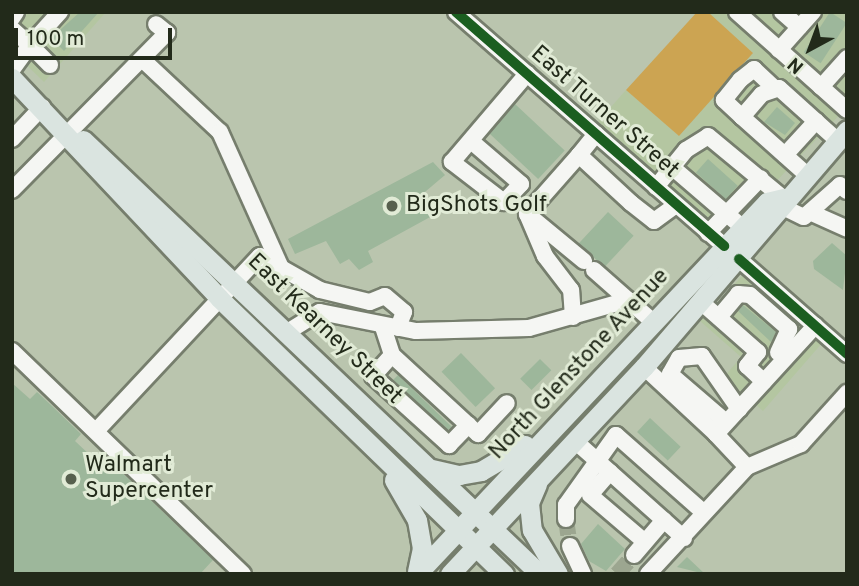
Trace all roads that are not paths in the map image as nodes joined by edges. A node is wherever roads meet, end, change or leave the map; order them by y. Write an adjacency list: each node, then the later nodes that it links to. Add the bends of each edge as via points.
1 (16, 12): 7 (street)
2 (60, 12): 11 (street)
3 (456, 12): 17 (street, East Turner Street)
4 (737, 12): 12 (street)
5 (782, 12): 9 (street)
6 (813, 12): 9 (street)
7 (12, 18)
8 (156, 24): 14 (street, via 167,33)
9 (799, 27): 12 (street)
10 (12, 29): 11 (street)
11 (30, 45): 15 (street); 16 (street)
12 (779, 50): 20 (street)
13 (847, 58): 20 (street)
14 (143, 60): 25 (street); 47 (street, via 220,132)
15 (50, 65)
16 (12, 70)
17 (527, 74): 27 (street, East Turner Street); 29 (street)
18 (12, 78): 21 (main road, East Kearney Street)
19 (773, 87): 23 (street); 23 (street, via 754,69 740,80 724,100); 24 (street)
20 (821, 88): 22 (street)
21 (43, 107): 25 (main road, East Kearney Street); 26 (street)
22 (847, 110)
23 (743, 117): 31 (street)
24 (816, 121): 28 (street); 31 (street)
25 (67, 130): 36 (street); 48 (main road, East Kearney Street, via 126,174); 49 (main road, East Kearney Street)
26 (14, 133)
27 (596, 134): 30 (street); 35 (street, East Turner Street)
28 (842, 135): 33 (main road, North Glenstone Avenue)
29 (471, 141): 29 (street, via 453,162 490,203 504,202 521,184)
30 (579, 155): 39 (street, via 654,221); 41 (street)
31 (785, 155): 33 (street)
32 (672, 167): 34 (street, via 708,136); 35 (street); 40 (street)
33 (806, 174): 38 (main road, North Glenstone Avenue)
34 (761, 178): 38 (street); 40 (street)
35 (656, 187): 39 (street, East Turner Street)
36 (12, 190)
37 (847, 191): 42 (street, via 840,185)
38 (777, 202): 42 (street, via 804,217); 43 (main road, North Glenstone Avenue); 46 (main road)
39 (676, 205): 45 (street, East Turner Street)
40 (726, 212): 43 (street); 45 (street)
41 (527, 214): 50 (street); 53 (street, via 545,256 571,290)
42 (814, 214): 44 (street)
43 (742, 227): 46 (main road, North Glenstone Avenue)
44 (847, 229)
45 (708, 233): 46 (street, East Turner Street)
46 (732, 253): 51 (main road, North Glenstone Avenue); 55 (main road, via 685,305); 56 (main road, North Glenstone Avenue); 57 (street, East Turner Street)
47 (282, 271): 48 (street, via 260,256); 58 (street, via 360,301 385,296 404,312)
48 (236, 280): 49 (street); 59 (main road, East Kearney Street)
49 (219, 298): 52 (main road, East Kearney Street); 71 (street)
50 (628, 300): 53 (street); 56 (street)
51 (701, 302): 54 (street); 55 (main road, North Glenstone Avenue)
52 (239, 317): 82 (main road, East Kearney Street); 89 (main road, via 288,378 406,495 422,548)
53 (573, 317): 58 (street, via 466,333)
54 (719, 317): 65 (street, via 758,352 747,366); 65 (street, via 744,293 789,329 789,340)
55 (684, 320): 64 (main road, North Glenstone Avenue)
56 (653, 322): 60 (main road, North Glenstone Avenue)
57 (815, 326): 62 (street, East Turner Street); 65 (street)
58 (390, 328): 59 (street, via 320,312); 63 (street)
59 (289, 331): 74 (main road, East Kearney Street)
60 (638, 339): 74 (main road, via 599,366 513,457 459,475); 77 (main road, North Glenstone Avenue)
61 (12, 351): 71 (street)
62 (847, 354)
63 (392, 355): 69 (street); 69 (street, via 373,376 449,445)
64 (643, 367): 70 (street); 72 (main road, North Glenstone Avenue)
65 (761, 378): 68 (street)
66 (847, 393): 73 (street, via 801,444)
67 (507, 403): 69 (street, via 478,434)
68 (739, 409): 70 (street); 70 (street, via 702,356 679,358 670,374)
69 (468, 425)
70 (721, 428): 73 (street)
71 (97, 430): 88 (street)
72 (575, 441): 75 (street); 76 (main road, North Glenstone Avenue)
73 (747, 467): 78 (street)
74 (431, 468): 77 (main road, East Kearney Street)
75 (605, 468): 78 (street, via 616,435); 79 (street, via 566,505); 80 (street); 84 (street, via 590,495)
76 (544, 474): 81 (main road, North Glenstone Avenue); 93 (main road, via 528,515 538,546)
77 (475, 512): 81 (main road, East Kearney Street); 82 (main road, North Glenstone Avenue)
78 (703, 512): 83 (street)
79 (566, 519)
80 (664, 520): 83 (street); 84 (street)
81 (492, 528): 85 (main road, North Glenstone Avenue); 92 (main road, East Kearney Street)
82 (458, 530): 85 (main road, East Kearney Street); 89 (main road, North Glenstone Avenue)
83 (684, 538): 95 (street)
84 (645, 542): 87 (street)
85 (475, 546): 90 (main road, North Glenstone Avenue); 91 (main road, East Kearney Street)
86 (570, 546): 94 (street)
87 (634, 555)
88 (243, 574)
89 (417, 574)
90 (450, 574)
91 (505, 574)
92 (540, 574)
93 (558, 574)
94 (583, 574)
95 (648, 574)

